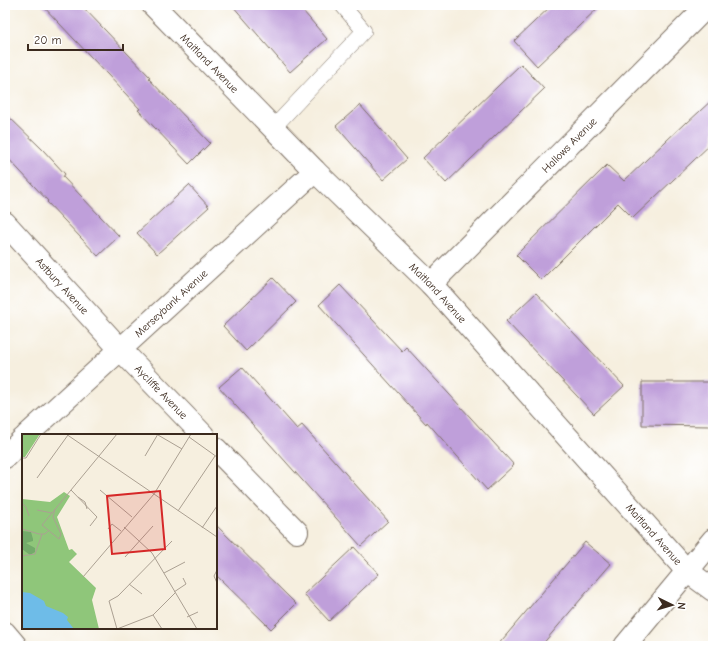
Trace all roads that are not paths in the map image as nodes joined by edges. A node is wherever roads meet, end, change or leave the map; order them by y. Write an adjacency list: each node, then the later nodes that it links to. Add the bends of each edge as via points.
1 (152, 5): 4 (street, Maitland Avenue)
2 (342, 5): 4 (lane, via 364,31)
3 (708, 5): 7 (street, Hallows Avenue)
4 (273, 128): 5 (street, Maitland Avenue)
5 (315, 171): 7 (street, Maitland Avenue); 8 (street, Merseybank Avenue)
6 (5, 223): 8 (street, Astbury Avenue)
7 (431, 284): 16 (street, Maitland Avenue)
8 (120, 349): 9 (street, Merseybank Avenue); 10 (street, Aycliffe Avenue)
9 (28, 434)
10 (202, 434)
11 (22, 440): 13 (street)
12 (217, 450): 14 (street)
13 (5, 457)
14 (297, 532)
15 (713, 540): 16 (street)
16 (687, 571): 17 (street, Maitland Avenue); 20 (street)
17 (713, 590)
18 (5, 633): 19 (street)
19 (16, 646)
20 (625, 646)

